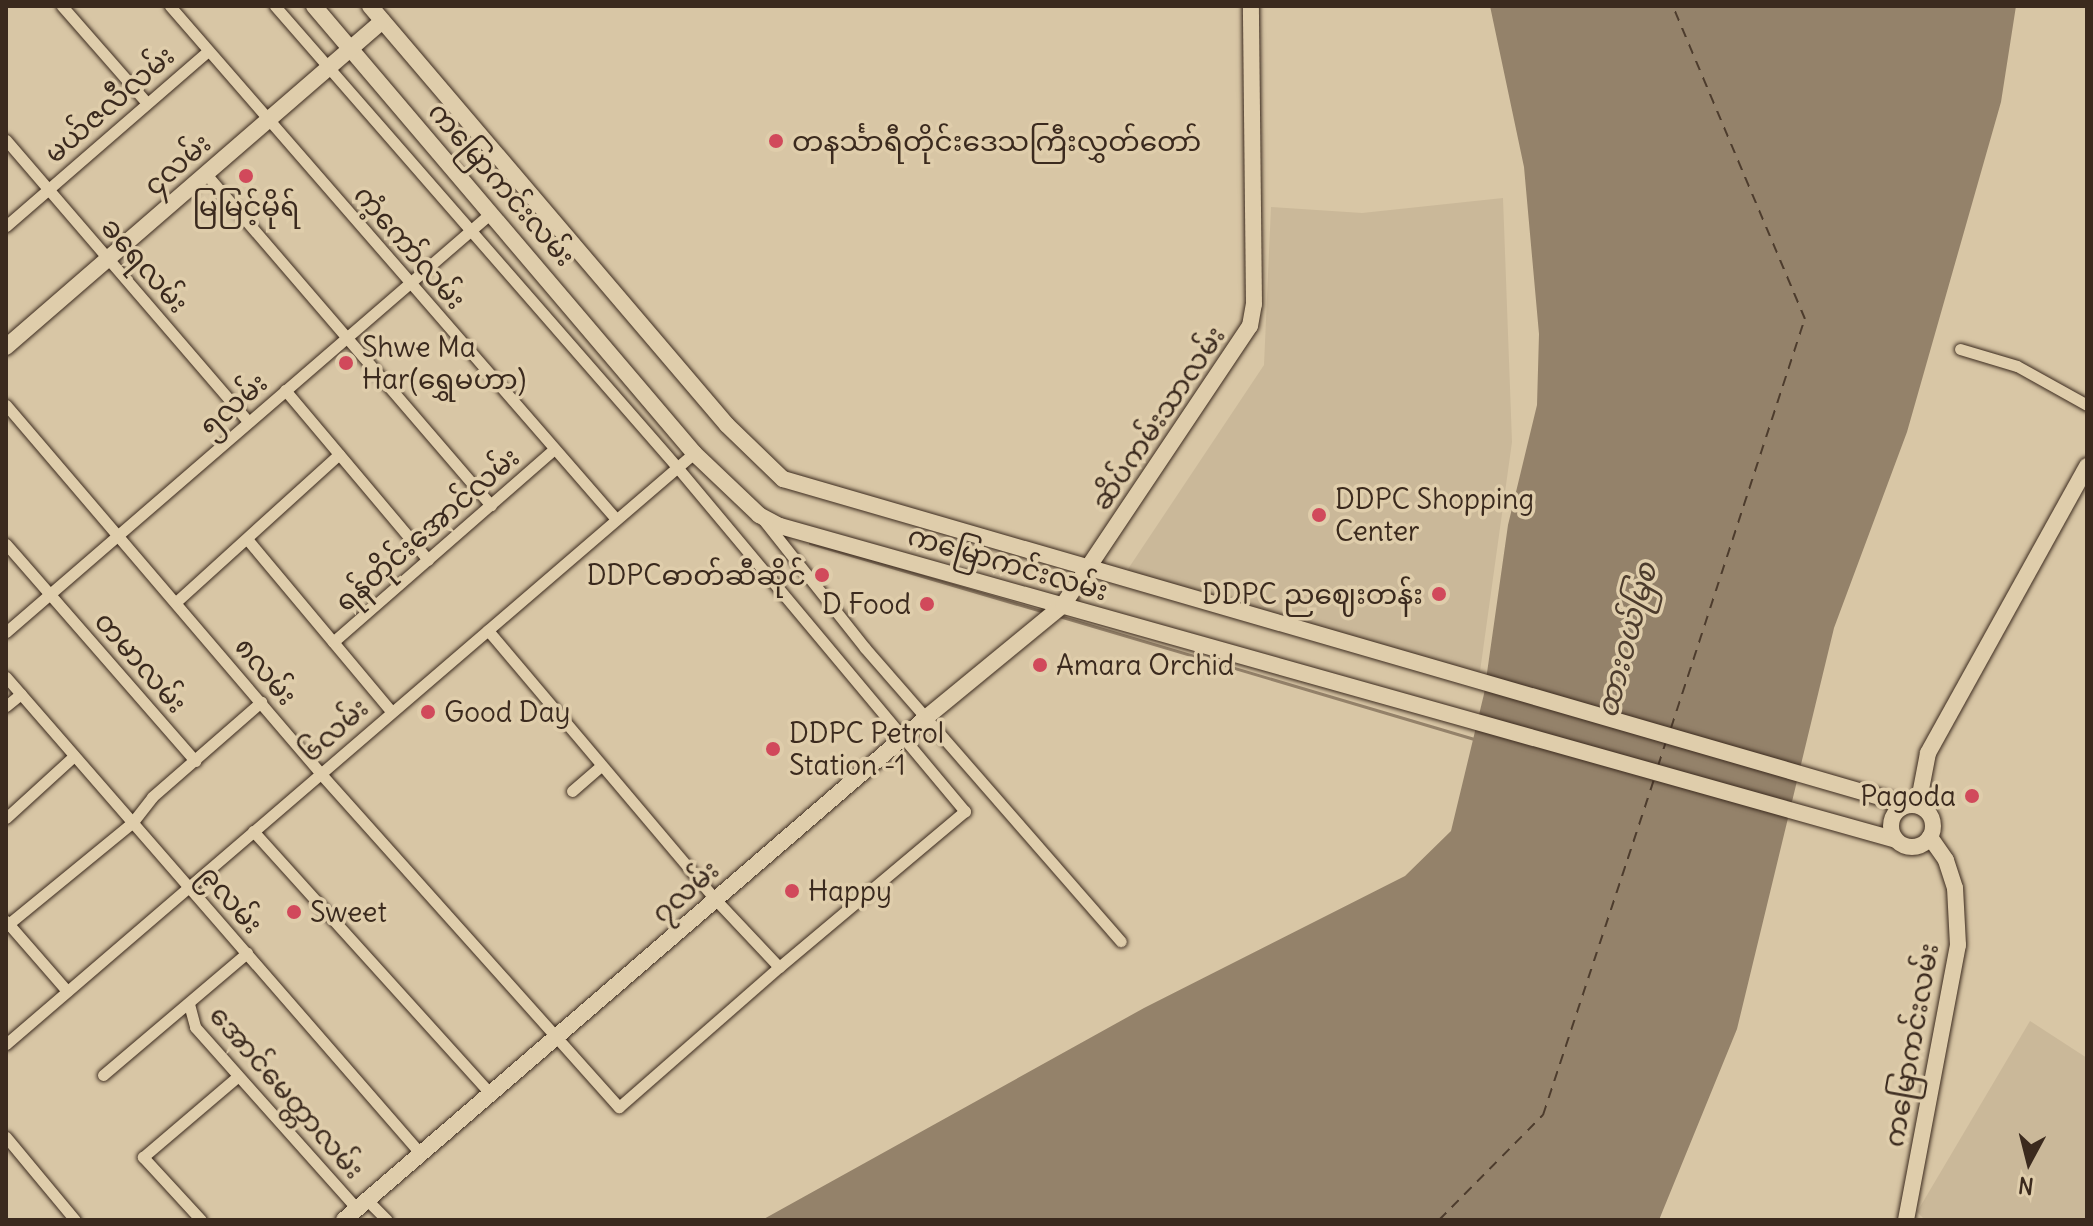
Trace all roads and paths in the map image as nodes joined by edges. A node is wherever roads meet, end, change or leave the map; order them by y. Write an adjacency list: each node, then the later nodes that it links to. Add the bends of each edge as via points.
1 (62, 6): 11 (street)
2 (170, 6): 9 (street, ကံ့ကော်လမ်း)
3 (275, 6): 10 (street)
4 (314, 6): 8 (main road, ကမြောကင်းလမ်း)
5 (370, 6): 7 (main road, ကမြောကင်းလမ်း)
6 (1251, 6): 40 (main road, ဆိပ်ကမ်းသာလမ်း, via 1250,326)
7 (383, 21): 8 (main road, ၄လမ်း); 40 (main road, ကမြောကင်းလမ်း, via 767,467 800,487)
8 (350, 49): 10 (main road, ၄လမ်း); 16 (main road, ကမြောကင်းလမ်း)
9 (208, 51): 11 (street, မယ်ဇလီလမ်း); 12 (street, ကံ့ကော်လမ်း)
10 (328, 68): 12 (main road, ၄လမ်း); 18 (street)
11 (146, 102): 15 (street, မယ်ဇလီလမ်း)
12 (269, 118): 14 (main road, ၄လမ်း); 20 (street, ကံ့ကော်လမ်း)
13 (6, 140): 15 (street, ခရေလမ်း)
14 (206, 174): 19 (main road, ၄လမ်း); 21 (street)
15 (46, 190): 17 (street, မယ်ဇလီလမ်း); 19 (street, ခရေလမ်း)
16 (492, 212): 18 (street, ၅လမ်း); 29 (main road, ကမြောကင်းလမ်း)
17 (6, 226)
18 (470, 231): 20 (street, ၅လမ်း); 32 (street)
19 (107, 257): 22 (main road, ၄လမ်း); 27 (street, ခရေလမ်း)
20 (409, 283): 21 (street, ၅လမ်း); 28 (street, ကံ့ကော်လမ်း)
21 (346, 339): 24 (street, ၅လမ်း); 33 (street)
22 (6, 347)
23 (1960, 349): 26 (street, via 2017,366)
24 (285, 390): 27 (street, ၅လမ်း); 30 (street)
25 (6, 405): 36 (street, ၈လမ်း)
26 (2087, 405)
27 (248, 421): 36 (street, ၅လမ်း)
28 (552, 451): 33 (street, ရန်တိုင်းအောင်လမ်း); 35 (street, ကံ့ကော်လမ်း)
29 (694, 453): 32 (street, ၆လမ်း); 34 (main road, ကမြောကင်းလမ်း)
30 (339, 454): 37 (street); 39 (street)
31 (2087, 466): 59 (main road, via 1928,753)
32 (677, 467): 35 (street, ၆လမ်း); 53 (street)
33 (491, 505): 39 (street, ရန်တိုင်းအောင်လမ်း)
34 (759, 515): 43 (main road, ကမြောကင်းလမ်း, via 780,526); 52 (street, via 865,648)
35 (615, 518): 44 (street, ၆လမ်း)
36 (120, 535): 41 (street, ၅လမ်း); 42 (street, ၈လမ်း)
37 (247, 539): 42 (street); 46 (street)
38 (6, 544): 41 (street, တမာလမ်း)
39 (428, 560): 46 (street, ရန်တိုင်းအောင်လမ်း)
40 (1087, 569): 43 (main road, ဆိပ်ကမ်းသာလမ်း); 59 (main road, ကမြောကင်းလမ်း)
41 (50, 594): 45 (street, ၅လမ်း); 55 (street, တမာလမ်း)
42 (176, 602): 49 (street, ၈လမ်း)
43 (1063, 605): 52 (main road, ၇လမ်း); 64 (main road, ကမြောကင်းလမ်း)
44 (488, 630): 51 (street, ၆လမ်း); 56 (street)
45 (6, 632)
46 (333, 642): 51 (street)
47 (6, 677): 48 (street, ၉လမ်း)
48 (21, 694): 50 (street); 54 (street, ၉လမ်း)
49 (261, 702): 55 (street); 57 (street, ၈လမ်း)
50 (6, 706)
51 (391, 711): 57 (street, ၆လမ်း)
52 (928, 716): 53 (main road, ၇လမ်း); 68 (street)
53 (905, 735): 66 (main road, ၇လမ်း); 70 (street, via 964,804 962,817)
54 (74, 756): 60 (street); 61 (street, ၉လမ်း)
55 (195, 761): 61 (street, via 152,797)
56 (601, 766): 58 (street); 66 (street)
57 (321, 774): 62 (street, ၆လမ်း); 73 (street, ၈လမ်း)
58 (572, 791)
59 (1912, 805): 63 (main road, via 1931,816); 64 (main road, via 1891,820)
60 (6, 818)
61 (132, 823): 65 (street, ၉လမ်း); 67 (street)
62 (253, 831): 65 (street, ၆လမ်း); 77 (street)
63 (1930, 837): 64 (main road, via 1911,847); 84 (main road, ကမြောကင်းလမ်း, via 1946,860 1955,888 1958,945)
64 (1896, 840)
65 (189, 886): 69 (street, ၉လမ်း); 71 (street, ၆လမ်း)
66 (715, 899): 70 (street); 73 (main road, ၇လမ်း)
67 (7, 924): 71 (street)
68 (1121, 941)
69 (247, 953): 72 (street); 79 (street, ၉လမ်း)
70 (779, 967): 73 (street, ၈လမ်း, via 619,1107)
71 (67, 991): 74 (street, ၆လမ်း)
72 (189, 1004): 75 (street); 76 (street, အောင်မေတ္တာလမ်း, via 195,1027)
73 (554, 1038): 77 (main road, ၇လမ်း)
74 (6, 1044)
75 (103, 1075)
76 (237, 1077): 80 (street, အောင်မေတ္တာလမ်း); 82 (street, via 143,1157)
77 (490, 1093): 79 (main road, ၇လမ်း)
78 (6, 1137): 81 (street)
79 (420, 1153): 80 (main road, ၇လမ်း)
80 (356, 1210): 83 (street, အောင်မေတ္တာလမ်း)
81 (75, 1220)
82 (201, 1220)
83 (387, 1220)
84 (1906, 1220)

